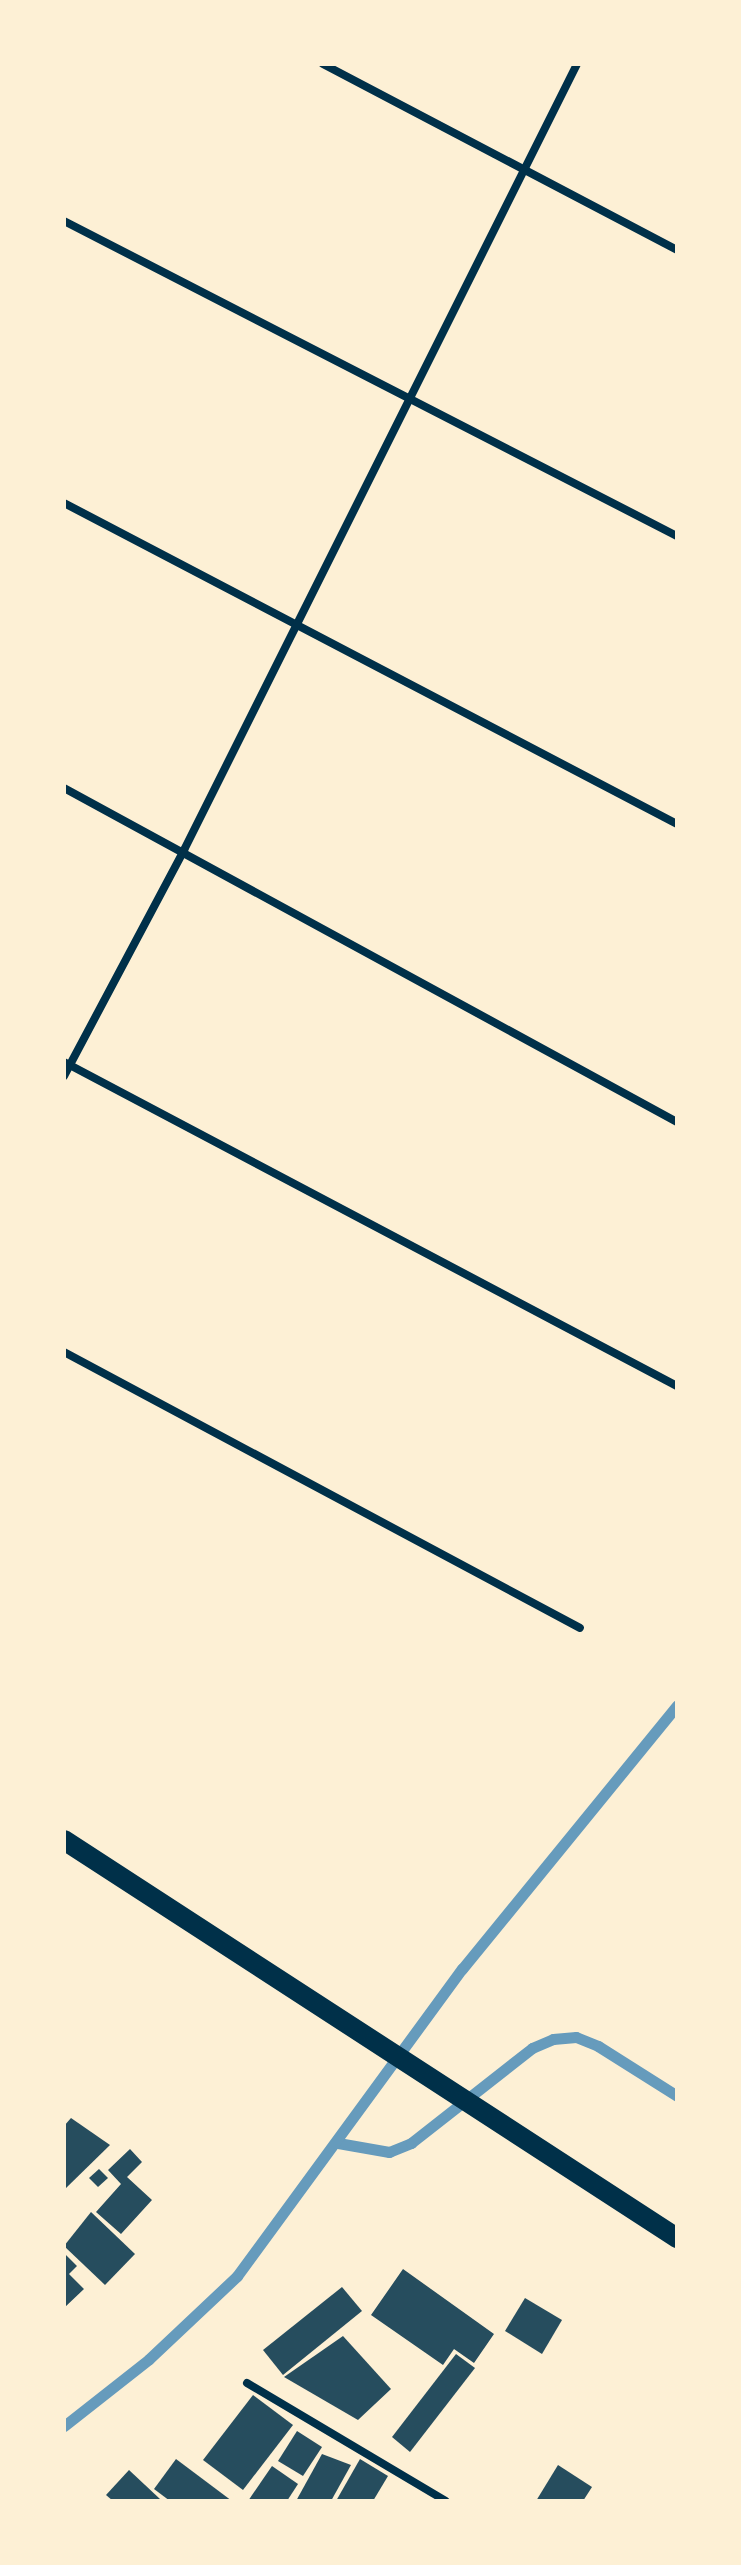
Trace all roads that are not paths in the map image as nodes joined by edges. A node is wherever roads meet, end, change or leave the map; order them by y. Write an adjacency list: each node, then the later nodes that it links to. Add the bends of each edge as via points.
1 (323, 64): 3 (street)
2 (577, 64): 3 (street)
3 (522, 165): 5 (street); 6 (street)
4 (64, 221): 6 (street)
5 (677, 250)
6 (410, 396): 8 (street); 9 (street)
7 (64, 503): 9 (street)
8 (677, 536)
9 (298, 624): 11 (street); 12 (street)
10 (64, 788): 12 (street)
11 (677, 824)
12 (184, 850): 13 (street); 15 (street)
13 (67, 1064): 14 (street); 17 (street)
14 (64, 1076)
15 (677, 1122)
16 (64, 1352): 18 (street)
17 (677, 1386)
18 (580, 1628)
19 (64, 1840): 20 (main road)
20 (677, 2238)
21 (247, 2383): 22 (street)
22 (446, 2501)

